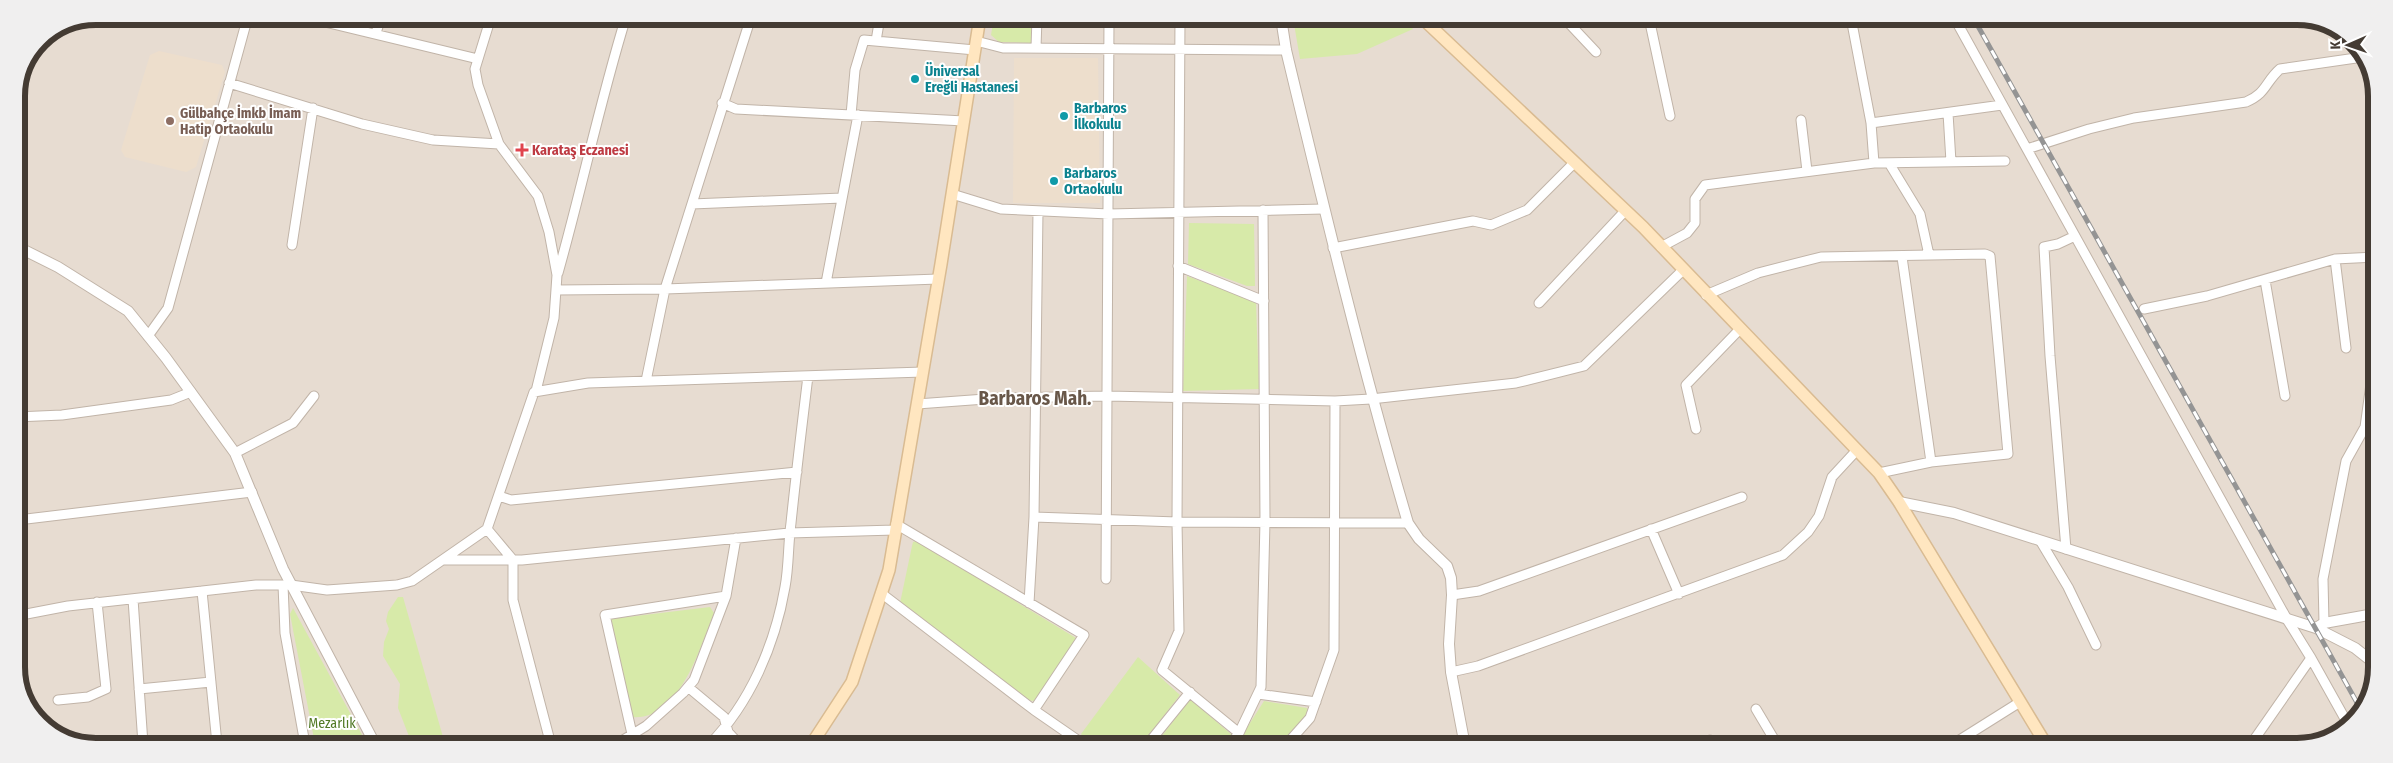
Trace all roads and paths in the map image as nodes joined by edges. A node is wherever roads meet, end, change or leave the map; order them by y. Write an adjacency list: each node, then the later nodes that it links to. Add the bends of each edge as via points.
1 (245, 25): 28 (street)
2 (342, 25): 18 (street)
3 (378, 25): 18 (street)
4 (488, 25): 26 (street)
5 (624, 25): 66 (street)
6 (748, 25): 29 (street)
7 (879, 25): 19 (street)
8 (979, 25): 20 (main road)
9 (1037, 25): 21 (street)
10 (1109, 25): 22 (street)
11 (1180, 25): 23 (street)
12 (1282, 25): 24 (street)
13 (1429, 25): 44 (main road)
14 (1571, 25): 25 (street)
15 (1650, 25): 34 (street)
16 (1852, 25): 37 (street)
17 (1958, 25): 30 (street)
18 (376, 33): 26 (street)
19 (876, 41): 20 (street); 33 (street, via 864,40 855,70)
20 (975, 46): 21 (street); 36 (main road)
21 (1036, 48): 22 (street)
22 (1109, 49): 23 (street); 54 (street)
23 (1180, 49): 24 (street); 53 (street)
24 (1286, 50): 49 (street)
25 (1596, 52)
26 (478, 58): 38 (street, via 475,69 478,85)
27 (2357, 59): 39 (street, via 2280,69 2259,96 2246,102 2134,118)
28 (229, 82): 31 (street); 77 (street, via 168,308)
29 (722, 103): 33 (street, via 736,109); 48 (street)
30 (2002, 105): 32 (street); 39 (street)
31 (313, 108): 38 (street, via 362,124 433,140); 56 (street)
32 (1948, 113): 37 (street); 41 (street)
33 (855, 115): 36 (street); 47 (street)
34 (1670, 116)
35 (1801, 120): 45 (street)
36 (964, 121): 46 (main road)
37 (1871, 123): 42 (street)
38 (498, 144): 66 (street, via 538,196)
39 (2027, 149): 55 (street)
40 (2005, 160): 41 (street)
41 (1951, 162): 43 (street)
42 (1874, 163): 43 (street); 45 (street)
43 (1889, 163): 60 (street, via 1920,214)
44 (1574, 164): 52 (main road); 58 (street, via 1528,210 1491,225 1473,222)
45 (1806, 171): 57 (street, via 1705,185 1695,199 1694,222 1687,233)
46 (952, 194): 51 (street, via 1001,209); 67 (main road)
47 (842, 198): 48 (street); 69 (street)
48 (692, 204): 70 (street)
49 (1324, 209): 50 (street); 58 (street)
50 (1263, 210): 53 (street); 73 (street)
51 (1038, 211): 54 (street); 87 (street)
52 (1625, 211): 57 (main road); 74 (street)
53 (1178, 212): 54 (street); 64 (street)
54 (1109, 214): 85 (street)
55 (2075, 236): 120 (street, via 2044,247); 135 (street)
56 (292, 245)
57 (1661, 247): 65 (main road)
58 (1333, 248): 90 (street)
59 (25, 250): 77 (street, via 128,311)
60 (1929, 255): 61 (street); 100 (street, via 1990,256 2008,454)
61 (1902, 256): 72 (street, via 1821,257 1758,273); 100 (street)
62 (2368, 257): 63 (street)
63 (2335, 259): 68 (street); 78 (street)
64 (1178, 266): 73 (street); 88 (street)
65 (1684, 270): 72 (main road); 90 (street, via 1584,366 1516,383)
66 (557, 275): 71 (street)
67 (938, 279): 69 (street); 79 (main road)
68 (2265, 280): 75 (street, via 2207,296); 86 (street)
69 (826, 283): 70 (street)
70 (665, 289): 71 (street); 81 (street)
71 (556, 290): 83 (street, via 554,318)
72 (1706, 295): 76 (main road)
73 (1264, 301): 89 (street)
74 (1539, 303)
75 (2144, 308)
76 (1740, 329): 95 (street, via 1686,385); 98 (main road)
77 (148, 336): 82 (street)
78 (2346, 348)
79 (923, 372): 80 (street); 93 (main road)
80 (808, 376): 81 (street); 101 (street)
81 (646, 381): 83 (street, via 588,383)
82 (191, 392): 94 (street, via 171,400 62,415); 99 (street)
83 (536, 392): 104 (street, via 513,450)
84 (314, 396): 99 (street, via 293,423)
85 (1107, 396): 87 (street); 88 (street); 109 (street)
86 (2285, 396)
87 (1036, 397): 93 (street); 107 (street)
88 (1178, 399): 89 (street); 111 (street)
89 (1265, 399): 92 (street); 110 (street)
90 (1371, 399): 92 (street); 113 (street)
91 (2368, 399): 96 (street)
92 (1335, 402): 112 (street)
93 (917, 404): 114 (main road)
94 (25, 417)
95 (1696, 429)
96 (2363, 430): 97 (street); 136 (street, via 2346,461 2322,579)
97 (2368, 430)
98 (1856, 450): 102 (main road); 127 (street, via 1832,477 1819,516 1808,532 1783,555)
99 (235, 453): 103 (street)
100 (1931, 462): 102 (street)
101 (797, 472): 104 (street, via 511,500); 117 (street)
102 (1879, 473): 106 (main road)
103 (252, 492): 108 (street); 124 (street)
104 (500, 496): 116 (street)
105 (1742, 497): 115 (street)
106 (1899, 502): 119 (street, via 1954,513); 148 (main road)
107 (1034, 517): 109 (street); 132 (street)
108 (25, 519)
109 (1106, 520): 111 (street); 123 (street)
110 (1265, 521): 111 (street); 112 (street); 145 (street, via 1264,619)
111 (1178, 522): 144 (street, via 1179,631 1162,670)
112 (1333, 522): 113 (street); 147 (street, via 1334,650)
113 (1408, 523): 129 (street, via 1419,539 1447,566)
114 (896, 527): 117 (street); 126 (main road); 132 (street)
115 (1651, 529): 127 (street); 129 (street, via 1479,591)
116 (487, 530): 121 (street); 122 (street)
117 (789, 533): 118 (street); 152 (street, via 786,586 772,641 741,706)
118 (736, 538): 122 (street); 128 (street)
119 (2041, 542): 120 (street); 137 (street, via 2068,587)
120 (2066, 549): 135 (street)
121 (444, 560): 122 (street); 124 (street, via 412,581 397,584 327,590)
122 (513, 560): 159 (street, via 514,600)
123 (1106, 579)
124 (287, 585): 125 (street); 157 (street, via 285,633); 158 (street)
125 (202, 591): 130 (street); 141 (street)
126 (881, 593): 150 (street); 163 (main road, via 852,682)
127 (1679, 594): 140 (street, via 1478,666)
128 (726, 596): 142 (street, via 694,680); 154 (street, via 605,615)
129 (1452, 596): 140 (street)
130 (133, 598): 131 (street); 143 (street)
131 (97, 602): 133 (street); 146 (street, via 106,689 88,697)
132 (1029, 603): 150 (street, via 1084,636)
133 (25, 614)
134 (2368, 615): 136 (street)
135 (2288, 621): 136 (street); 138 (street)
136 (2320, 626): 139 (street)
137 (2096, 645)
138 (2311, 658): 151 (street); 172 (street)
139 (2368, 659)
140 (1451, 672): 168 (street)
141 (211, 682): 143 (street); 156 (street)
142 (688, 687): 152 (street, via 724,717); 154 (street, via 646,726)
143 (139, 689): 155 (street)
144 (1190, 692): 153 (street); 165 (street)
145 (1258, 694): 147 (street); 153 (street)
146 (58, 700)
147 (1316, 702): 167 (street, via 1310,718)
148 (2020, 702): 170 (street); 171 (main road)
149 (1756, 709): 169 (street)
150 (1034, 710): 164 (street)
151 (2345, 719)
152 (727, 727): 161 (street); 162 (street)
153 (1240, 733): 166 (street)
154 (632, 734): 160 (street)
155 (142, 738)
156 (216, 738)
157 (304, 738)
158 (371, 738)
159 (549, 738)
160 (626, 738)
161 (716, 738)
162 (734, 738)
163 (818, 738)
164 (1075, 738)
165 (1153, 738)
166 (1236, 738)
167 (1293, 738)
168 (1463, 738)
169 (1773, 738)
170 (1963, 738)
171 (2042, 738)
172 (2255, 738)

